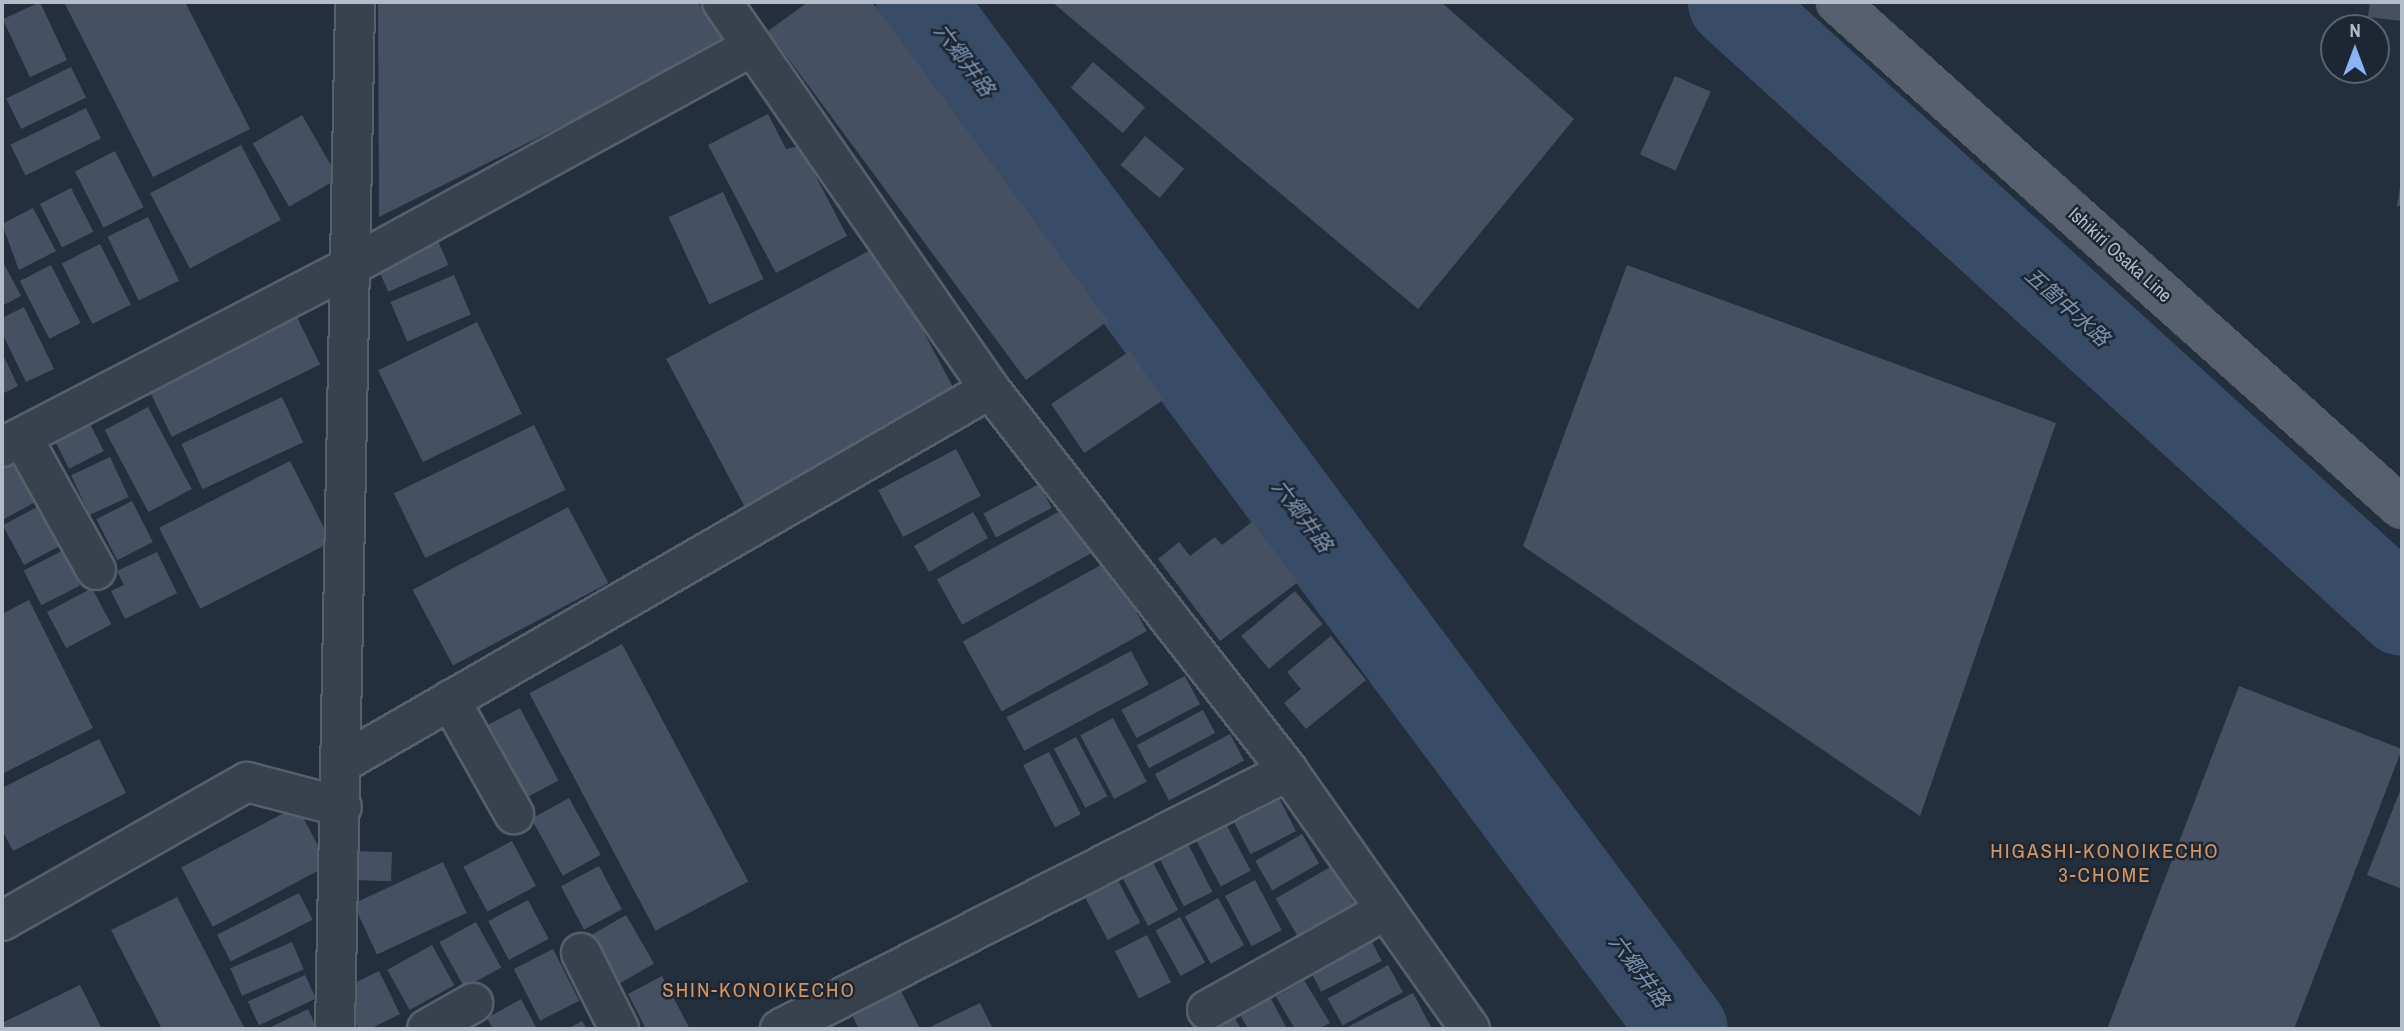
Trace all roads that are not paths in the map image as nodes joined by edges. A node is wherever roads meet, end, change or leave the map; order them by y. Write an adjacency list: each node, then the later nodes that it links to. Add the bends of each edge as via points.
1 (355, 2): 5 (street)
2 (722, 2): 4 (street)
3 (1837, 2): 8 (main road, Ishikiri Osaka Line)
4 (752, 46): 5 (street); 6 (street)
5 (349, 267): 7 (street); 11 (street)
6 (990, 389): 10 (street); 12 (street)
7 (12, 442): 9 (street)
8 (2402, 508)
9 (96, 570)
10 (450, 700): 11 (street); 14 (street)
11 (342, 763): 13 (street)
12 (1288, 771): 15 (street); 23 (street)
13 (342, 807): 16 (street, via 247,782); 20 (street)
14 (514, 814)
15 (1386, 910): 19 (street); 24 (street)
16 (2, 921)
17 (581, 953): 22 (street)
18 (473, 1003): 21 (street)
19 (1207, 1010)
20 (335, 1029)
21 (427, 1029)
22 (620, 1029)
23 (780, 1029)
24 (1470, 1029)

